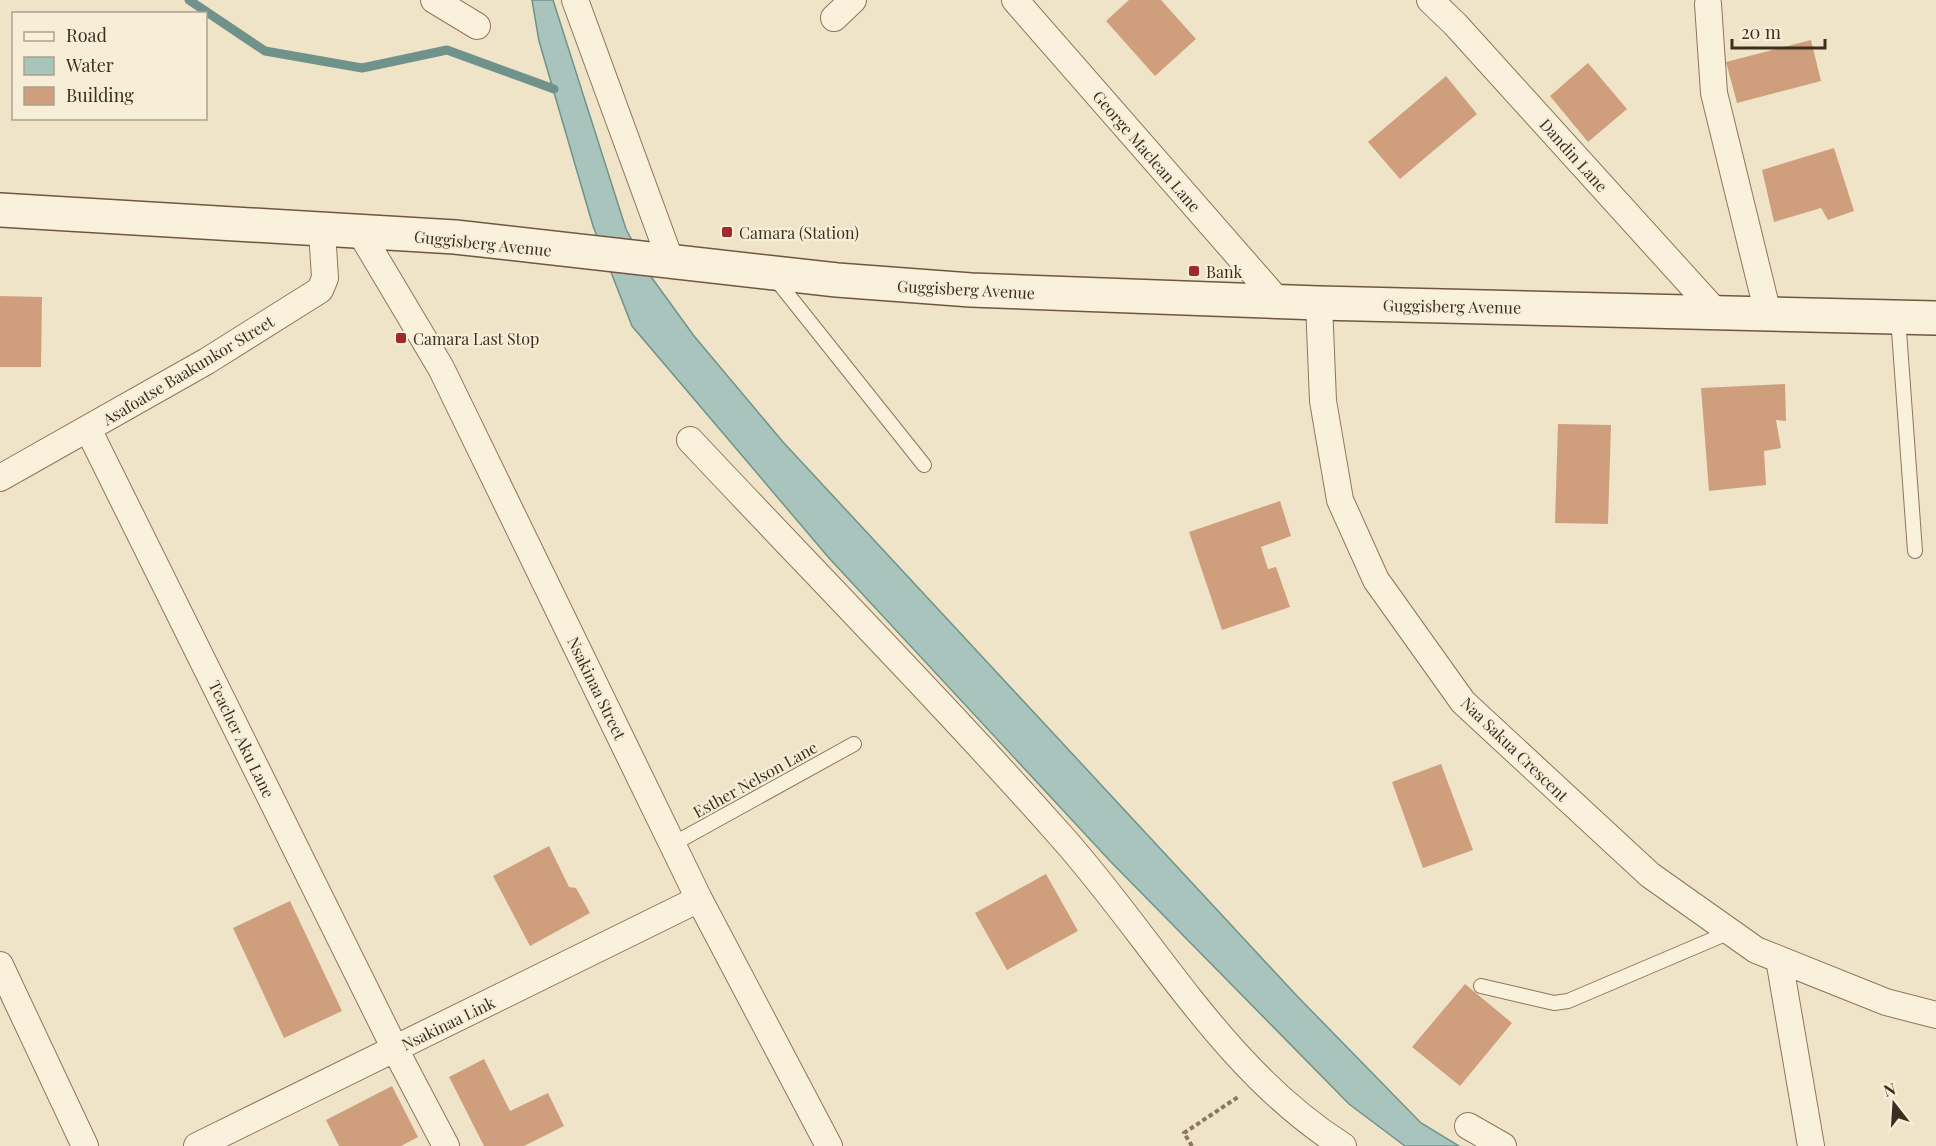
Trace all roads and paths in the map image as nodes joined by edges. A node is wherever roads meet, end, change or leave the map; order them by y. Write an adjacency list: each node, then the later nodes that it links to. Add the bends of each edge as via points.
1 (434, 0): 8 (street)
2 (575, 0): 12 (street)
3 (854, 0): 7 (street)
4 (1015, 0): 14 (street, George Maclean Lane)
5 (1430, 0): 16 (street, Dandin Lane)
6 (1708, 4): 17 (street, via 1714,93)
7 (834, 18)
8 (477, 26)
9 (0, 210): 10 (main road, Guggisberg Avenue)
10 (322, 230): 11 (main road, Guggisberg Avenue); 20 (street, Asafoatse Baakunkor Street, via 325,278 320,290)
11 (360, 232): 12 (main road, Guggisberg Avenue, via 455,237); 26 (street, Nsakinaa Street, via 441,368)
12 (658, 260): 13 (main road, Guggisberg Avenue)
13 (771, 273): 14 (main road, Guggisberg Avenue, via 972,290); 22 (lane)
14 (1279, 302): 15 (main road, Guggisberg Avenue)
15 (1320, 303): 16 (main road, Guggisberg Avenue); 28 (street, Naa Sakua Crescent, via 1323,401 1340,500 1376,580 1463,702 1650,874)
16 (1716, 312): 17 (main road, Guggisberg Avenue)
17 (1768, 314): 18 (main road, Guggisberg Avenue)
18 (1898, 317): 19 (main road, Guggisberg Avenue); 24 (lane)
19 (1936, 318)
20 (88, 429): 23 (street, Asafoatse Baakunkor Street); 33 (street, Teacher Aku Lane)
21 (690, 440): 34 (street, via 1063,837 1227,1046)
22 (924, 465)
23 (0, 478)
24 (1915, 551)
25 (854, 744): 26 (lane, Esther Nelson Lane)
26 (673, 844): 27 (street, Nsakinaa Street)
27 (699, 898): 33 (street, Nsakinaa Link); 39 (street, Nsakinaa Street)
28 (1730, 932): 29 (street, Naa Sakua Crescent, via 1756,950); 31 (lane, via 1568,1001 1554,1003)
29 (1779, 959): 32 (street, Naa Sakua Crescent, via 1886,1002); 43 (street)
30 (0, 965): 36 (street)
31 (1481, 986)
32 (1936, 1015)
33 (395, 1049): 37 (street, Nsakinaa Link); 38 (street, Teacher Aku Lane)
34 (1264, 1080): 40 (path, via 1184,1133); 41 (street, via 1314,1127)
35 (1468, 1126): 42 (street)
36 (85, 1146)
37 (197, 1146)
38 (446, 1146)
39 (829, 1146)
40 (1191, 1146)
41 (1343, 1146)
42 (1503, 1146)
43 (1811, 1146)

